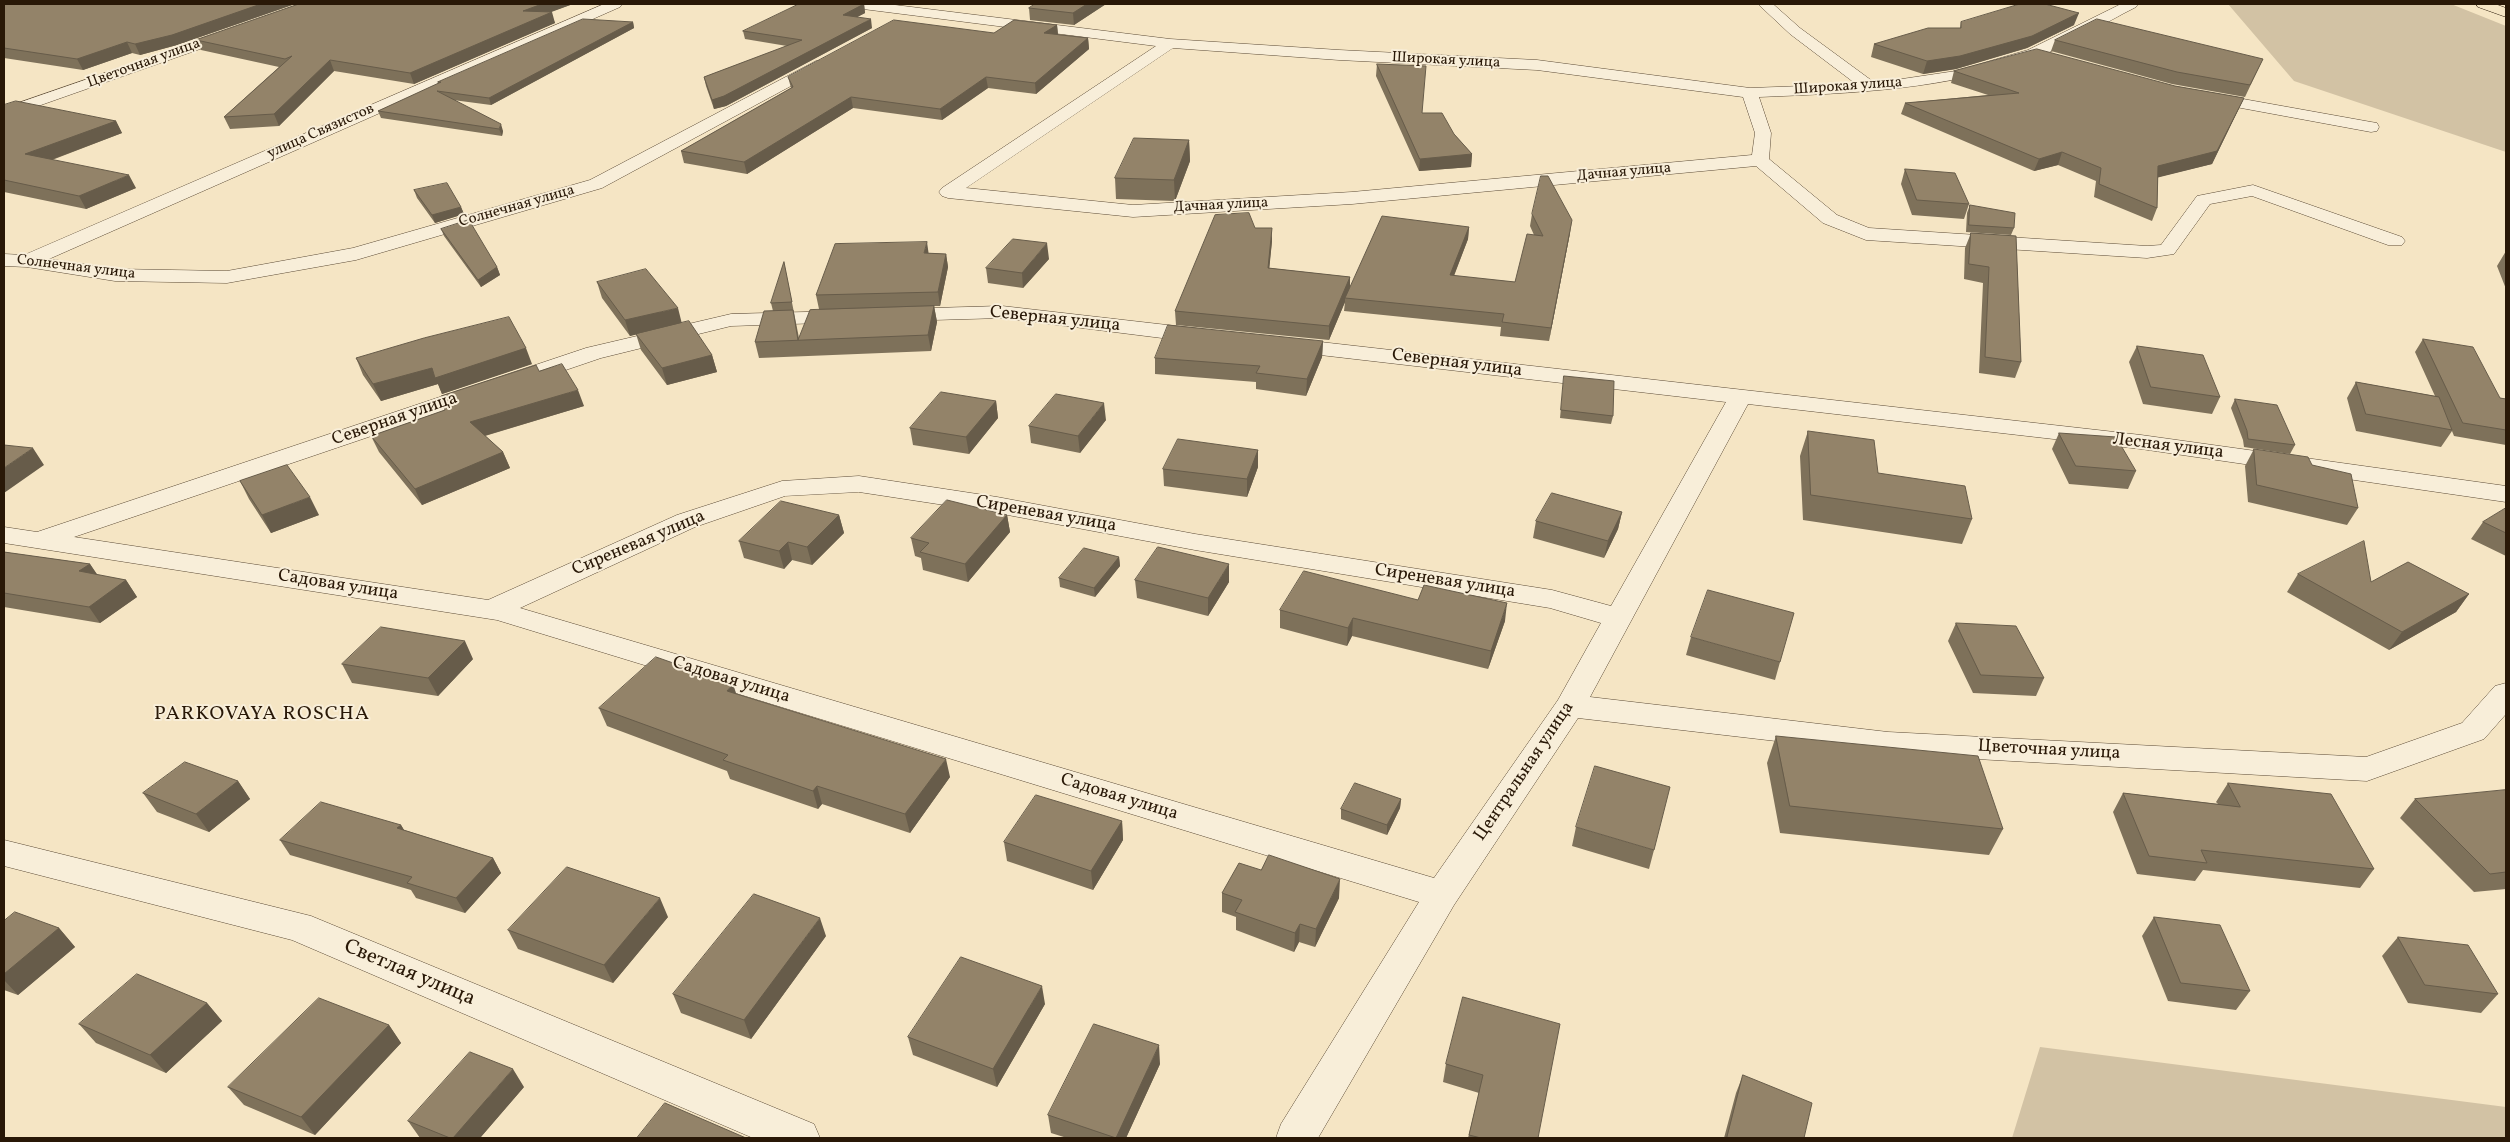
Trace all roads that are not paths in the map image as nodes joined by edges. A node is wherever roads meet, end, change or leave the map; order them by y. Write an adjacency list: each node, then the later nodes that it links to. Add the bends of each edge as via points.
1 (616, 4): 24 (street, улица Связистов)
2 (855, 4): 8 (street, Широкая улица)
3 (1765, 4): 16 (street, via 1795,31)
4 (2131, 4): 13 (street, Широкая улица)
5 (2483, 4): 9 (main road)
6 (2500, 4): 7 (main road)
7 (2506, 6)
8 (924, 8): 10 (street); 12 (street, Широкая улица)
9 (2506, 13)
10 (891, 26)
11 (248, 27): 19 (street, Цветочная улица)
12 (1170, 43): 17 (street, Широкая улица, via 1537,65); 21 (street, Дачная улица, via 948,192 1133,210 1352,198)
13 (2033, 53): 15 (street); 16 (street, Широкая улица, via 1958,75)
14 (839, 54): 24 (street, Солнечная улица, via 596,184 356,254 227,277 115,275)
15 (2061, 60)
16 (1872, 88): 17 (street, Широкая улица)
17 (1750, 93): 21 (street, via 1763,133)
18 (2190, 94): 20 (street)
19 (4, 113)
20 (2371, 127)
21 (1760, 160): 22 (street, via 1830,219 1866,234 2109,250 2167,250 2204,200 2253,190)
22 (2395, 241)
23 (4, 260): 24 (street, Солнечная улица)
24 (27, 261)
25 (1222, 338): 30 (street, Северная улица, via 1002,312 731,320 594,353)
26 (1261, 342): 27 (street, Северная улица)
27 (1740, 397): 28 (street, Лесная улица, via 2141,442); 32 (street, Центральная улица)
28 (2506, 494)
29 (4, 535): 30 (street, Садовая улица)
30 (40, 540): 31 (street, Садовая улица)
31 (490, 610): 32 (street, Сиреневая улица, via 686,522 782,489 859,484 1552,599); 36 (street, Садовая улица)
32 (1618, 618): 34 (street, Центральная улица)
33 (2506, 694): 34 (street, Цветочная улица, via 2473,731 2367,769 1888,742)
34 (1570, 706): 36 (street, Центральная улица)
35 (4, 853): 37 (street, Светлая улица, via 298,927)
36 (1442, 895): 38 (street, Центральная улица)
37 (799, 1138)
38 (1296, 1138)

